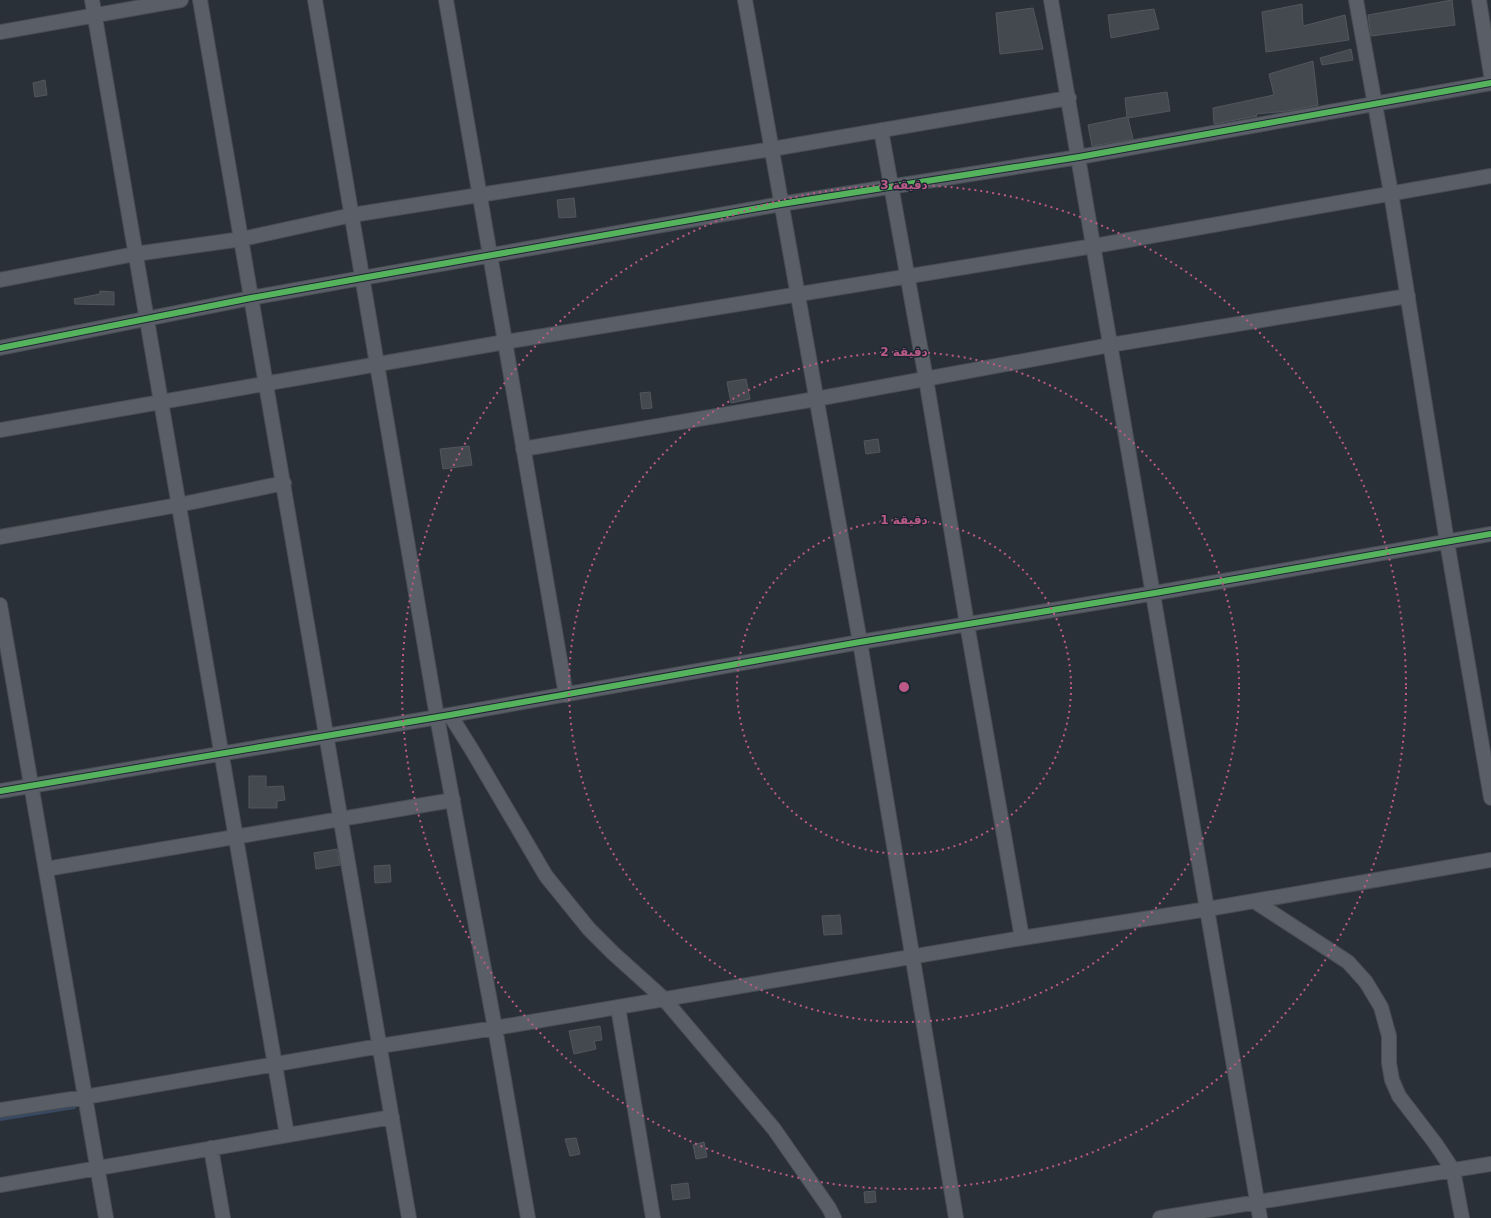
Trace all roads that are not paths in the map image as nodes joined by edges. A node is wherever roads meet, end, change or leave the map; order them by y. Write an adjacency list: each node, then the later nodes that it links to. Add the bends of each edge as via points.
1 (92, 0): 10 (street)
2 (181, 0): 10 (street)
3 (200, 0): 25 (street)
4 (315, 0): 24 (street)
5 (446, 0): 22 (street)
6 (745, 0): 17 (street)
7 (1051, 0): 14 (street)
8 (1356, 0): 15 (street)
9 (1478, 0): 12 (street)
10 (94, 15): 11 (street); 27 (street)
11 (0, 32)
12 (1491, 76)
13 (1491, 83): 15 (street)
14 (1068, 98): 16 (street); 18 (street)
15 (1376, 105): 18 (street); 21 (street)
16 (881, 130): 17 (street); 20 (street)
17 (772, 149): 22 (street); 23 (street)
18 (1079, 157): 20 (street); 26 (street)
19 (1491, 176): 21 (street)
20 (891, 188): 23 (street); 29 (street)
21 (1391, 193): 26 (street); 33 (street)
22 (480, 195): 24 (street); 28 (street)
23 (782, 204): 28 (street); 32 (street)
24 (352, 215): 25 (street); 30 (street)
25 (242, 238): 27 (street); 34 (street)
26 (1094, 246): 29 (street); 37 (street)
27 (135, 254): 31 (street); 35 (street)
28 (490, 256): 30 (street); 36 (street)
29 (907, 276): 32 (street); 40 (street)
30 (362, 278): 34 (street); 39 (street)
31 (0, 280)
32 (798, 293): 36 (street); 42 (street)
33 (1408, 296): 37 (street); 50 (street)
34 (251, 298): 35 (street); 41 (street)
35 (146, 320): 38 (street); 43 (street)
36 (505, 342): 39 (street); 45 (street)
37 (1110, 345): 40 (street); 51 (street)
38 (0, 348)
39 (377, 364): 41 (street); 56 (street)
40 (926, 379): 42 (street); 53 (street)
41 (266, 384): 43 (street); 46 (street)
42 (816, 399): 45 (street); 54 (street)
43 (161, 402): 44 (street); 47 (street)
44 (0, 430)
45 (523, 449): 55 (street)
46 (284, 483): 47 (street); 57 (street)
47 (178, 505): 49 (street); 58 (street)
48 (1491, 534): 50 (street)
49 (0, 537)
50 (1447, 542): 51 (street); 59 (street)
51 (1155, 593): 53 (street); 69 (street)
52 (0, 605): 60 (street)
53 (966, 624): 54 (street); 70 (street)
54 (860, 642): 55 (street); 71 (street)
55 (566, 694): 56 (street)
56 (444, 716): 57 (street); 63 (street); 72 (street, via 546,876 589,929)
57 (327, 736): 58 (street); 64 (street)
58 (221, 754): 60 (street); 65 (street)
59 (1488, 764): 62 (street)
60 (31, 786): 61 (street); 67 (street)
61 (0, 791)
62 (1491, 798)
63 (453, 800): 64 (street); 74 (street)
64 (341, 818): 65 (street); 75 (street)
65 (236, 836): 67 (street); 76 (street)
66 (1491, 860): 68 (street)
67 (46, 869): 77 (street)
68 (1254, 901): 69 (street); 84 (street, via 1348,962 1366,982 1381,1007 1389,1036 1392,1080 1399,1096)
69 (1208, 909): 70 (street); 86 (street)
70 (1022, 938): 71 (street)
71 (912, 957): 72 (street); 93 (street)
72 (664, 999): 73 (street); 92 (street, via 774,1129)
73 (618, 1007): 74 (street); 91 (street)
74 (495, 1028): 75 (street); 90 (street)
75 (380, 1046): 76 (street); 79 (street)
76 (275, 1064): 77 (street); 80 (street)
77 (85, 1098): 78 (street); 83 (street)
78 (0, 1110)
79 (392, 1117): 80 (street); 89 (street)
80 (287, 1136): 81 (street)
81 (211, 1148): 83 (street); 88 (street)
82 (1491, 1164): 84 (street)
83 (97, 1167): 85 (street); 87 (street)
84 (1453, 1170): 86 (street); 96 (street)
85 (0, 1185)
86 (1257, 1203): 94 (street); 95 (street)
87 (106, 1218)
88 (223, 1218)
89 (409, 1218)
90 (528, 1218)
91 (653, 1218)
92 (834, 1218)
93 (956, 1218)
94 (1160, 1218)
95 (1260, 1218)
96 (1462, 1218)

